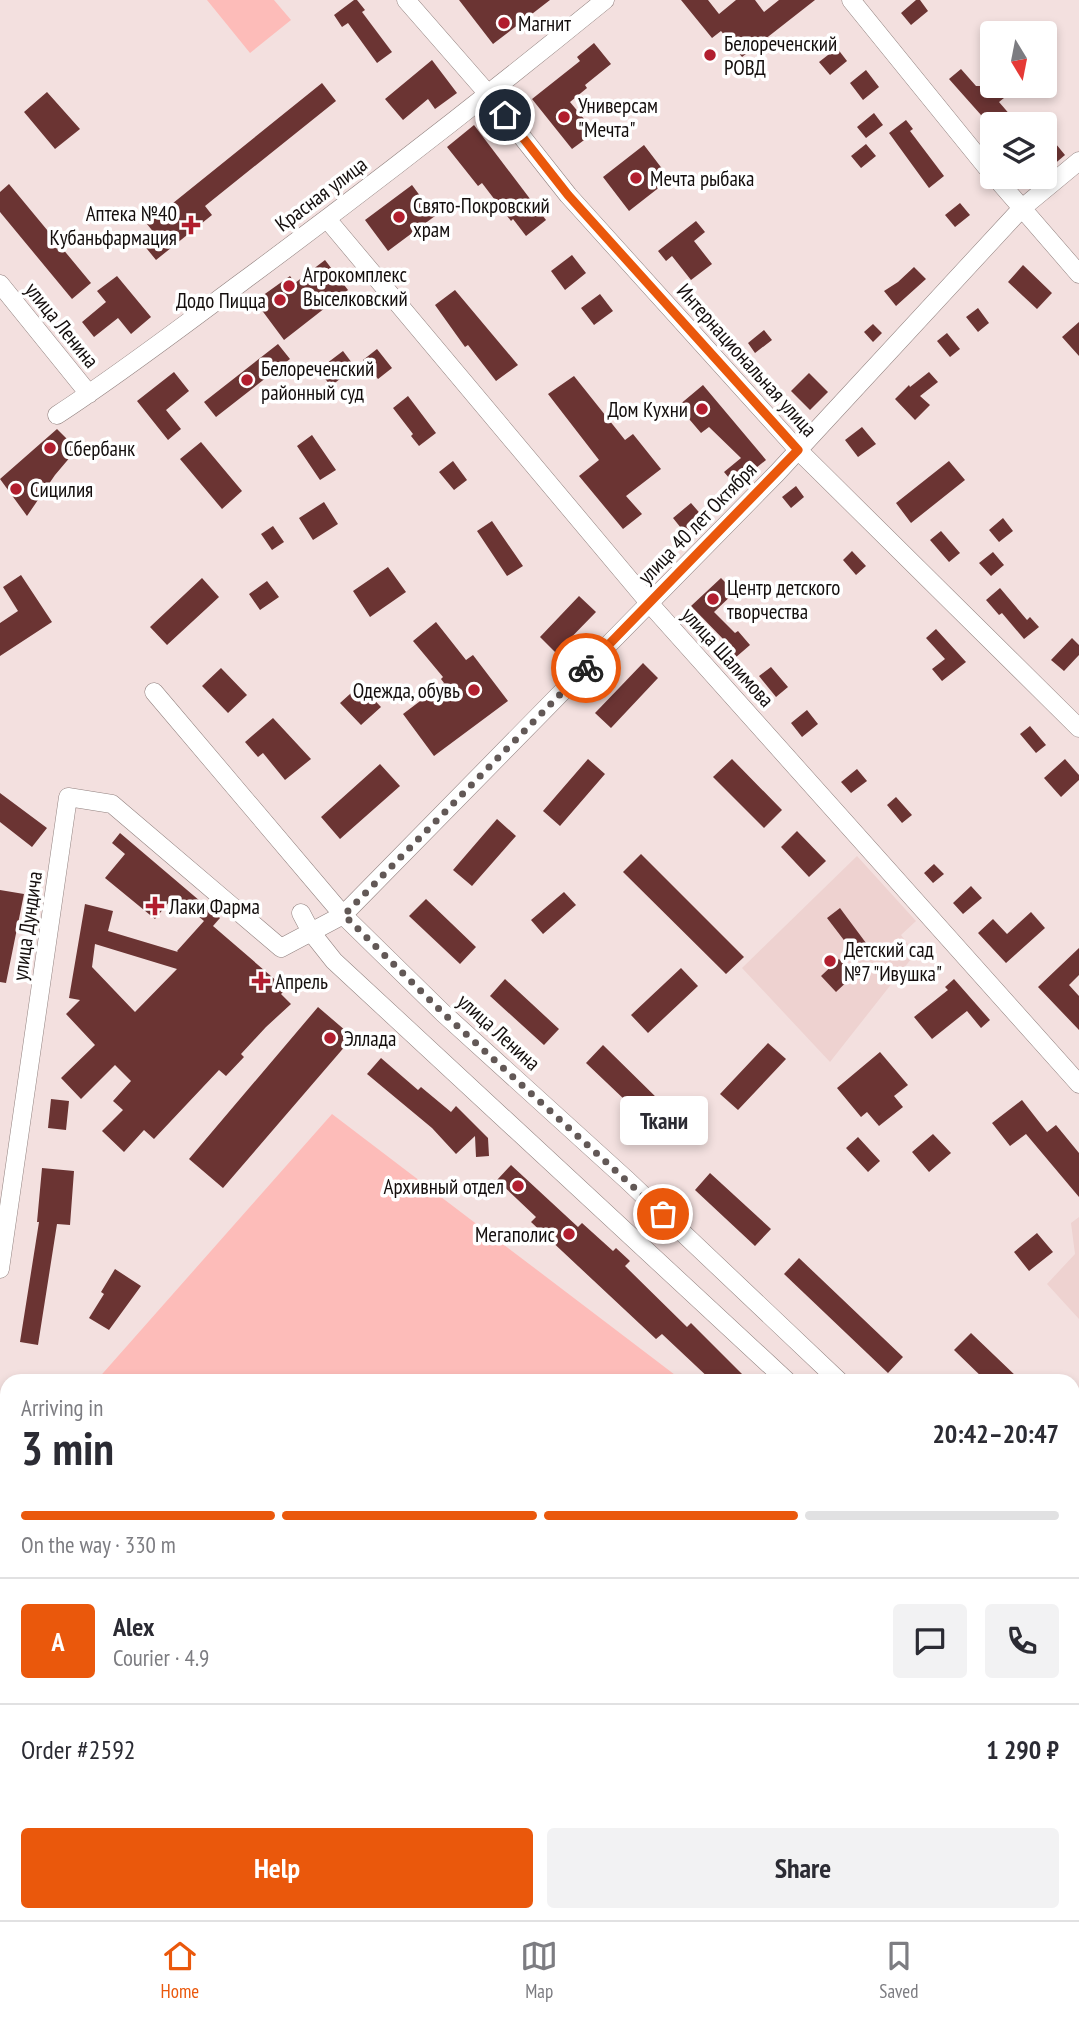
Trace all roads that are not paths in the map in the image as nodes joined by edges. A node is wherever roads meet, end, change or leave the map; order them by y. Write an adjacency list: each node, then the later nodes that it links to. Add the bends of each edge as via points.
1 (406, 0): 4 (street, Интернациональная улица)
2 (606, 0): 4 (street, Красная улица)
3 (851, 0): 5 (street)
4 (489, 95): 9 (street, Красная улица); 15 (street, Интернациональная улица, via 568,195)
5 (980, 159)
6 (1079, 161): 8 (street, улица 40 лет Октября)
7 (1005, 189): 8 (street)
8 (1021, 209): 10 (street); 15 (street, улица 40 лет Октября)
9 (327, 219): 13 (street, Красная улица); 16 (street, улица Шалимова)
10 (1079, 274)
11 (0, 284): 13 (street, улица Ленина)
12 (0, 303): 13 (street, улица Ленина)
13 (84, 398): 14 (street, Красная улица)
14 (57, 415)
15 (798, 450): 16 (street, улица 40 лет Октября); 18 (street, Интернациональная улица)
16 (650, 604): 20 (street, улица 40 лет Октября); 23 (street, улица Шалимова)
17 (154, 692): 20 (street, улица Ленина)
18 (1079, 728)
19 (301, 914): 22 (street)
20 (344, 915): 22 (street, улица 40 лет Октября); 26 (street, улица Ленина, via 443,1013)
21 (247, 921): 22 (street, улица 40 лет Октября, via 281,948); 24 (street, улица Дундича, via 113,804 68,797)
22 (311, 932): 25 (street, via 334,961)
23 (1079, 1084)
24 (0, 1269)
25 (779, 1374)
26 (832, 1374)

